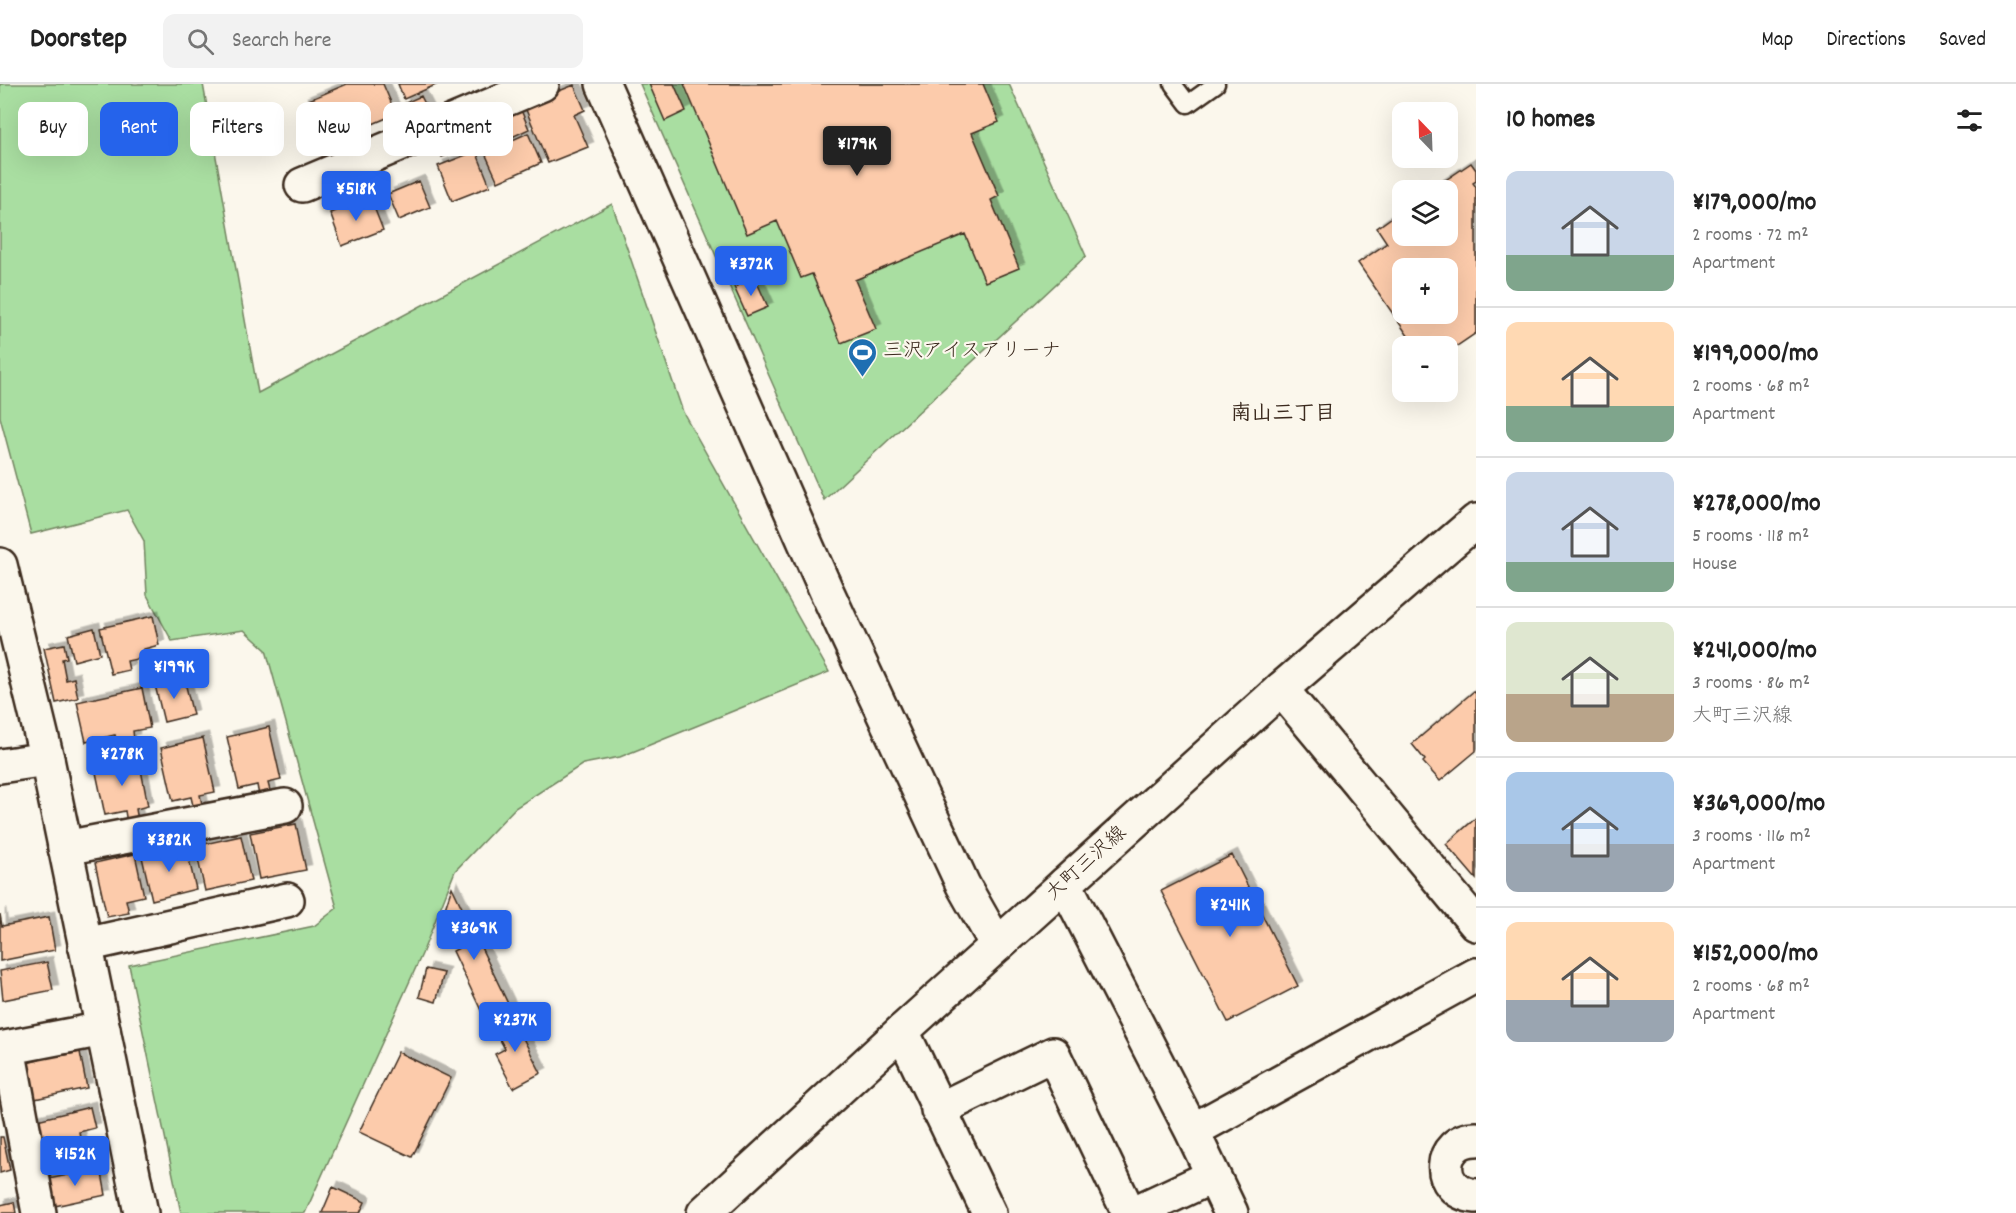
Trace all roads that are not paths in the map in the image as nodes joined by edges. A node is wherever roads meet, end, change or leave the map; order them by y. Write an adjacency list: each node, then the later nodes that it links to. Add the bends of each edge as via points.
1 (542, 84): 5 (street)
2 (603, 84): 17 (street, via 826,591 963,885)
3 (1173, 84): 4 (lane, via 1188,104)
4 (1216, 84)
5 (302, 184)
6 (1476, 520): 8 (street, 大町三沢線)
7 (0, 565): 9 (street)
8 (1281, 689): 13 (street, 大町三沢線); 15 (street)
9 (47, 759): 10 (street); 12 (street)
10 (0, 766)
11 (285, 806): 12 (street)
12 (65, 848): 16 (street)
13 (1065, 884): 17 (street, 大町三沢線); 23 (street)
14 (287, 900): 16 (street)
15 (1476, 924)
16 (85, 945): 19 (street)
17 (997, 945): 20 (street, 大町三沢線)
18 (1476, 975): 23 (street)
19 (104, 1029): 21 (street); 28 (street)
20 (902, 1031): 22 (street); 29 (street, 大町三沢線)
21 (4, 1048): 27 (street)
22 (938, 1110): 30 (street); 31 (street, via 1053,1054)
23 (1192, 1131): 25 (street)
24 (1476, 1138): 26 (street, via 1455,1146 1445,1164 1450,1183 1457,1191)
25 (1213, 1176): 32 (street); 33 (street)
26 (1476, 1197)
27 (39, 1213)
28 (141, 1213)
29 (704, 1213)
30 (989, 1213)
31 (1129, 1213)
32 (1134, 1213)
33 (1231, 1213)

